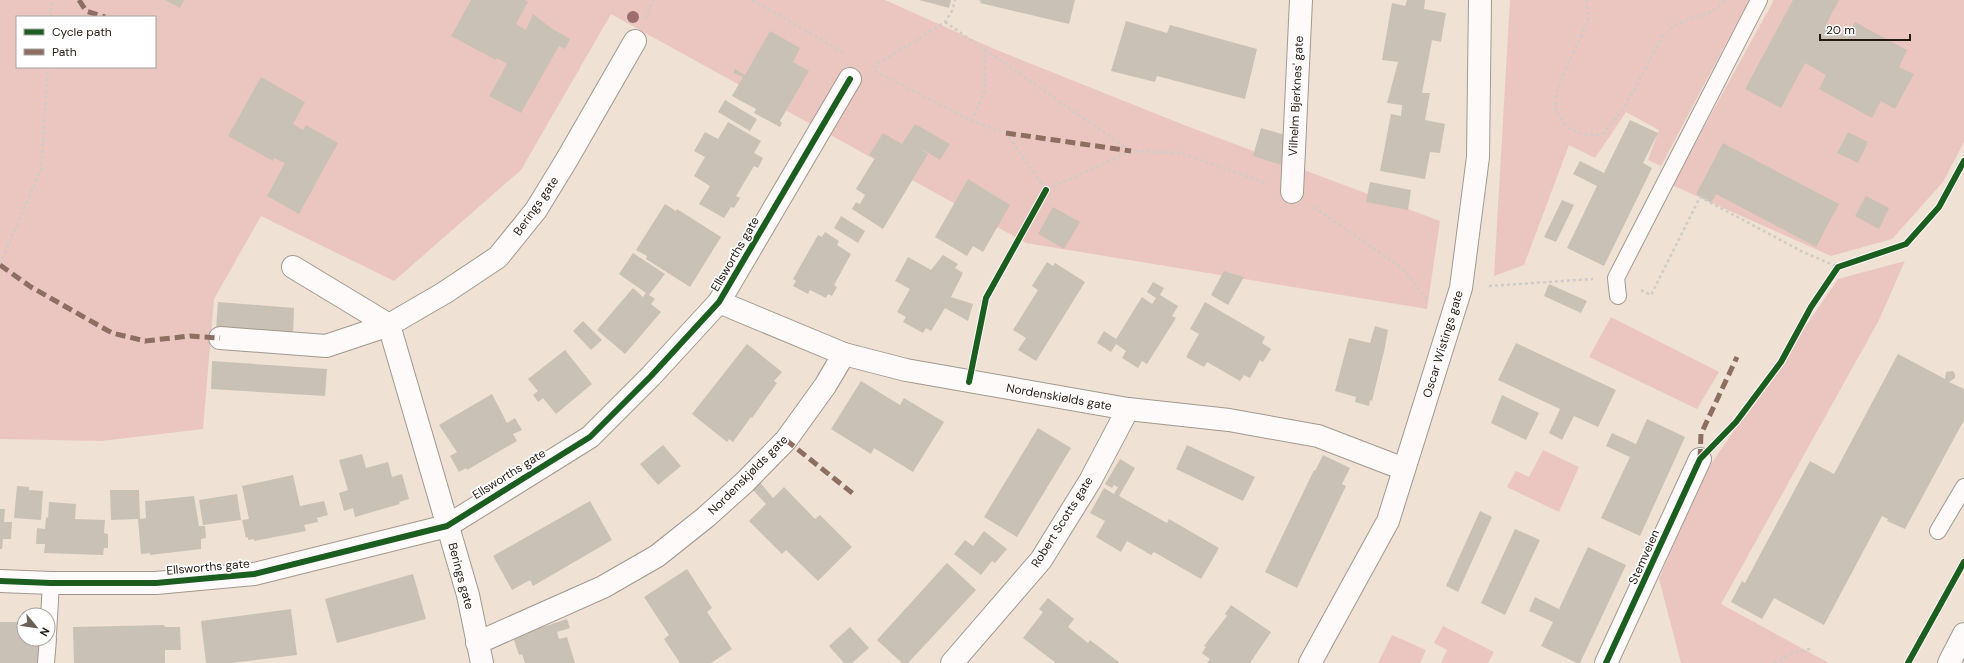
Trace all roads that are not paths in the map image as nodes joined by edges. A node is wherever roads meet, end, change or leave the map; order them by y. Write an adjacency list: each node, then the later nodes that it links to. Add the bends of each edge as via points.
1 (1301, 0): 6 (street, Vilhelm Bjerknes' gate)
2 (1480, 0): 15 (street, Oscar Wistings gate, via 1478,157 1461,288)
3 (1759, 0): 8 (lane, via 1616,278)
4 (634, 41): 10 (street, Berings gate, via 536,210 498,257)
5 (850, 79): 9 (street, Ellsworths gate)
6 (1292, 192)
7 (293, 267): 10 (street)
8 (1618, 296)
9 (719, 302): 12 (street, Nordenskiølds gate); 18 (street, Ellsworths gate, via 590,437)
10 (390, 325): 11 (street, Berings gate, via 326,346); 18 (street, Berings gate)
11 (220, 338)
12 (844, 354): 13 (street, Nordenskiølds gate, via 906,370); 17 (street, Nordenskjølds gate, via 825,386 786,440)
13 (1128, 409): 15 (street, Nordenskiølds gate, via 1229,420 1318,436); 27 (street, Robert Scotts gate, via 1090,481 1041,560)
14 (1700, 459): 29 (street, Stemveien)
15 (1404, 469): 28 (street, Oscar Wistings gate, via 1388,521)
16 (1964, 487): 19 (lane)
17 (706, 517): 25 (street, Berings gate, via 657,556)
18 (447, 526): 21 (street, Ellsworths gate, via 254,574 156,583); 25 (street, Berings gate, via 468,595)
19 (1938, 531)
20 (0, 581): 21 (street, Ellsworths gate)
21 (51, 583): 22 (lane)
22 (50, 607)
23 (1964, 634): 30 (street)
24 (47, 647): 26 (lane)
25 (479, 653)
26 (46, 663)
27 (952, 663)
28 (1310, 663)
29 (1606, 663)
30 (1949, 663)

